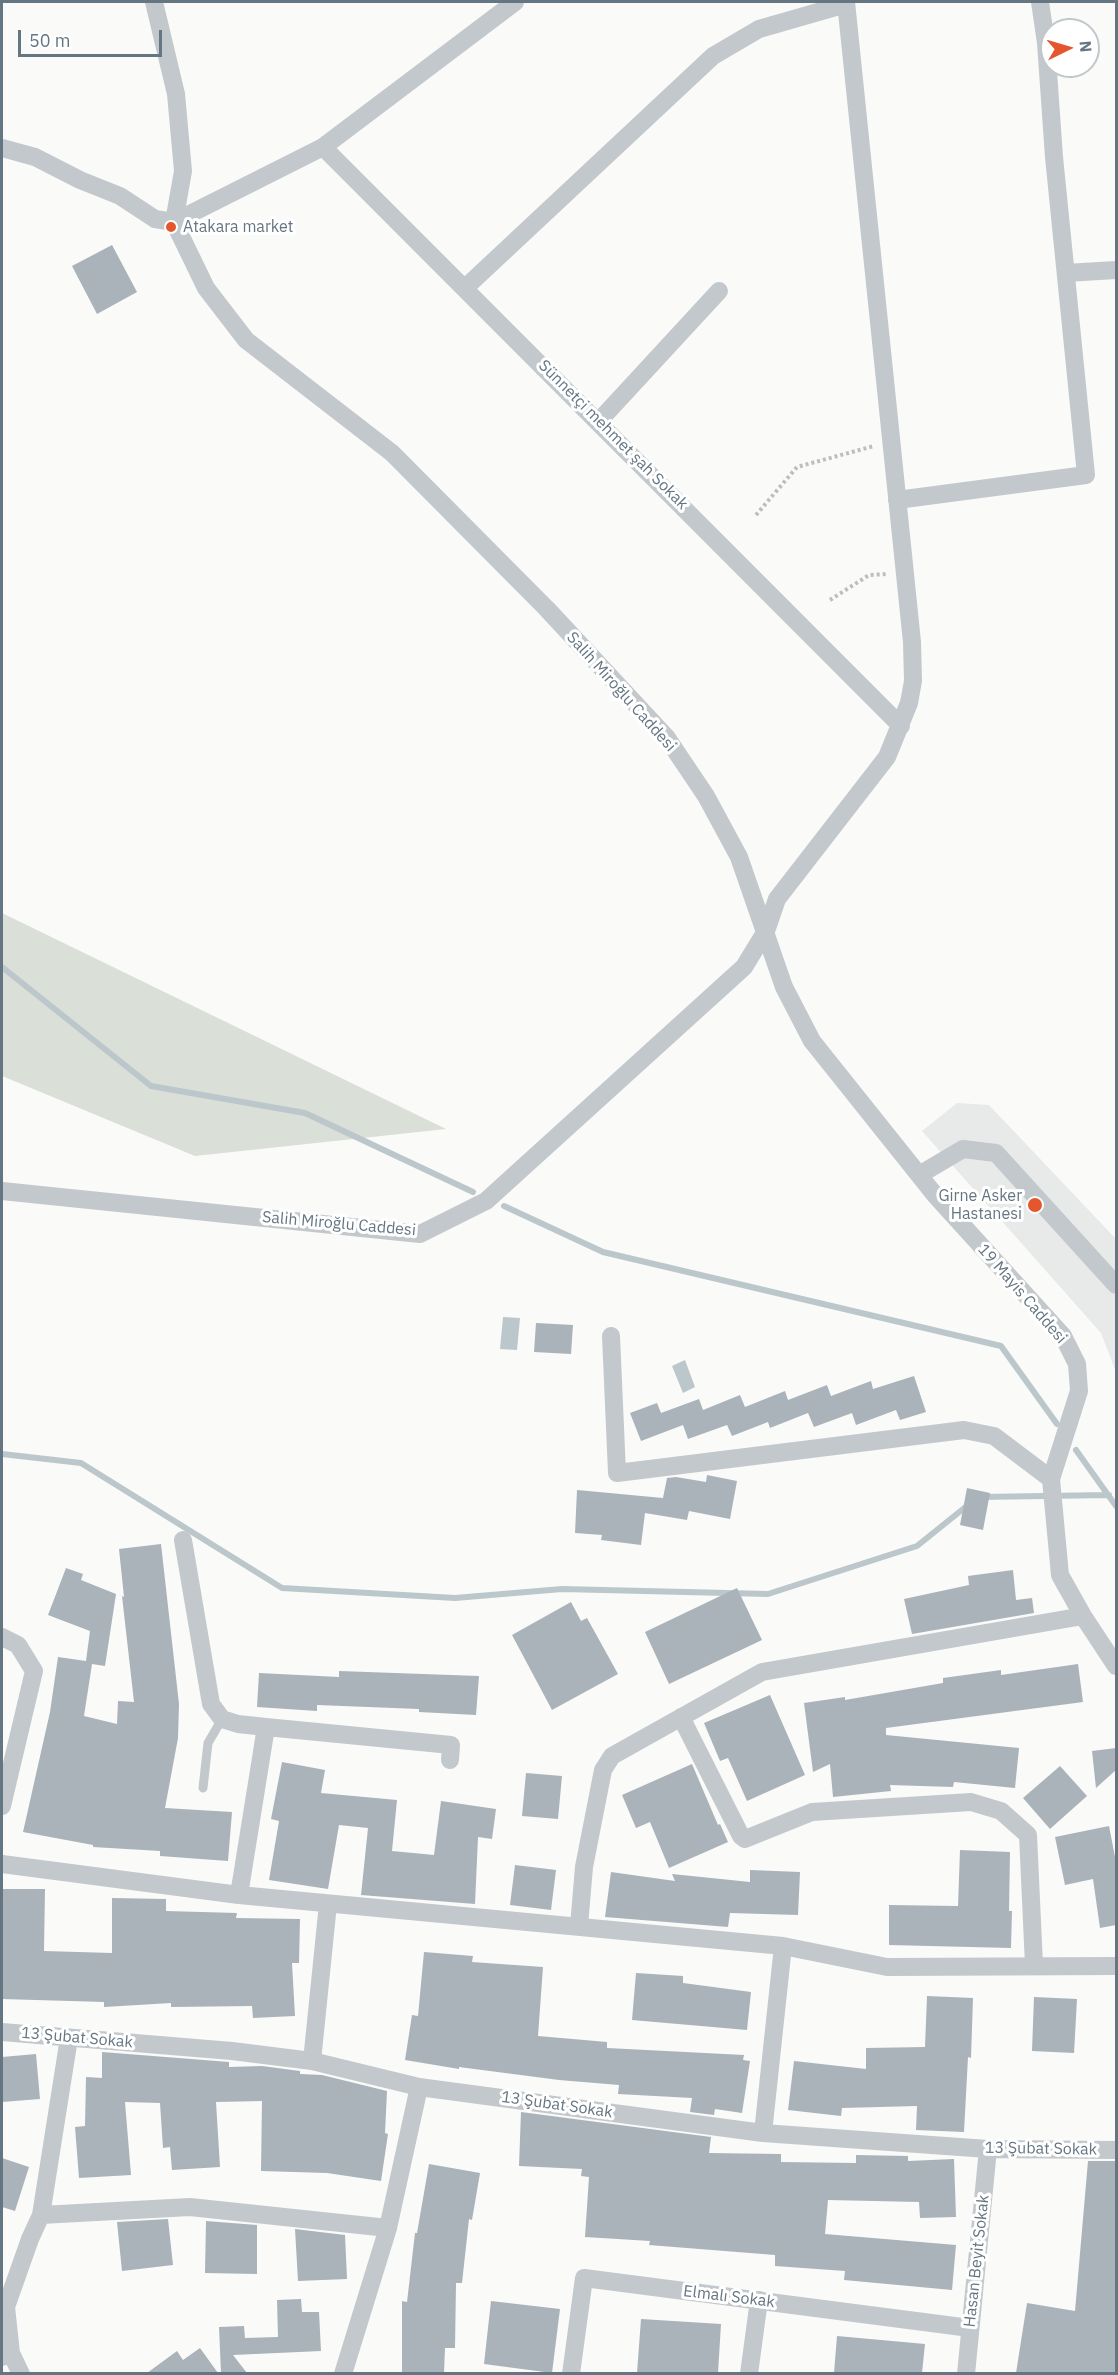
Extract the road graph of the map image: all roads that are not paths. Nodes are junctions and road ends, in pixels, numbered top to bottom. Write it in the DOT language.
graph roads {
  1 [pos="154,2"];
  2 [pos="514,2"];
  3 [pos="1040,2"];
  4 [pos="846,3"];
  5 [pos="323,147"];
  6 [pos="2,148"];
  7 [pos="174,222"];
  8 [pos="1116,270"];
  9 [pos="1066,273"];
  10 [pos="465,288"];
  11 [pos="719,291"];
  12 [pos="599,421"];
  13 [pos="897,500"];
  14 [pos="901,726"];
  15 [pos="766,931"];
  16 [pos="919,1175"];
  17 [pos="2,1191"];
  18 [pos="1116,1285"];
  19 [pos="610,1336"];
  20 [pos="1051,1479"];
  21 [pos="183,1540"];
  22 [pos="1083,1616"];
  23 [pos="2,1637"];
  24 [pos="1116,1666"];
  25 [pos="681,1717"];
  26 [pos="222,1719"];
  27 [pos="266,1727"];
  28 [pos="450,1760"];
  29 [pos="202,1788"];
  30 [pos="2,1806"];
  31 [pos="2,1864"];
  32 [pos="239,1895"];
  33 [pos="328,1904"];
  34 [pos="579,1926"];
  35 [pos="783,1946"];
  36 [pos="1034,1965"];
  37 [pos="1116,1966"];
  38 [pos="2,2032"];
  39 [pos="69,2038"];
  40 [pos="312,2061"];
  41 [pos="419,2087"];
  42 [pos="763,2133"];
  43 [pos="988,2149"];
  44 [pos="1116,2150"];
  45 [pos="41,2215"];
  46 [pos="388,2228"];
  47 [pos="759,2300"];
  48 [pos="970,2328"];
  49 [pos="6,2355"];
  50 [pos="21,2373"];
  51 [pos="343,2373"];
  52 [pos="571,2373"];
  53 [pos="748,2373"];
  54 [pos="966,2373"];
  1 -- 7 [label="street"];
  2 -- 5 [label="street"];
  3 -- 9 [label="street"];
  4 -- 10 [label="street"];
  4 -- 13 [label="street"];
  5 -- 7 [label="street"];
  5 -- 10 [label="street, Sünnetçi mehmet şah Sokak"];
  6 -- 7 [label="street"];
  7 -- 15 [label="street, Salih Miroğlu Caddesi"];
  8 -- 9 [label="street"];
  9 -- 13 [label="street"];
  10 -- 12 [label="street, Sünnetçi mehmet şah Sokak"];
  11 -- 12 [label="street"];
  12 -- 14 [label="street, Sünnetçi mehmet şah Sokak"];
  13 -- 14 [label="street"];
  14 -- 15 [label="street"];
  15 -- 16 [label="street, 19 Mayis Caddesi"];
  15 -- 17 [label="street, Salih Miroğlu Caddesi"];
  16 -- 18 [label="street"];
  16 -- 20 [label="street, 19 Mayis Caddesi"];
  19 -- 20 [label="street"];
  20 -- 22 [label="street, 19 Mayis Caddesi"];
  21 -- 26 [label="street"];
  22 -- 24 [label="street, 19 Mayis Caddesi"];
  22 -- 25 [label="street"];
  23 -- 30 [label="street"];
  25 -- 34 [label="street"];
  25 -- 36 [label="street"];
  26 -- 27 [label="street"];
  26 -- 29 [label="lane"];
  27 -- 28 [label="street"];
  27 -- 32 [label="street"];
  31 -- 32 [label="street"];
  32 -- 33 [label="street"];
  33 -- 34 [label="street"];
  33 -- 40 [label="street"];
  34 -- 35 [label="street"];
  35 -- 36 [label="street"];
  35 -- 42 [label="street"];
  36 -- 37 [label="street"];
  38 -- 39 [label="street, 13 Şubat Sokak"];
  39 -- 40 [label="street, 13 Şubat Sokak"];
  39 -- 45 [label="street"];
  40 -- 41 [label="street, 13 Şubat Sokak"];
  41 -- 42 [label="street, 13 Şubat Sokak"];
  41 -- 46 [label="street"];
  42 -- 43 [label="street, 13 Şubat Sokak"];
  43 -- 44 [label="street, 13 Şubat Sokak"];
  43 -- 48 [label="street, Hasan Beyit Sokak"];
  45 -- 46 [label="street"];
  45 -- 49 [label="street"];
  46 -- 51 [label="street"];
  47 -- 48 [label="street, Elmalı Sokak"];
  47 -- 52 [label="street, Elmalı Sokak"];
  47 -- 53 [label="street"];
  48 -- 54 [label="street, Hasan Beyit Sokak"];
  49 -- 50 [label="street"];
}
